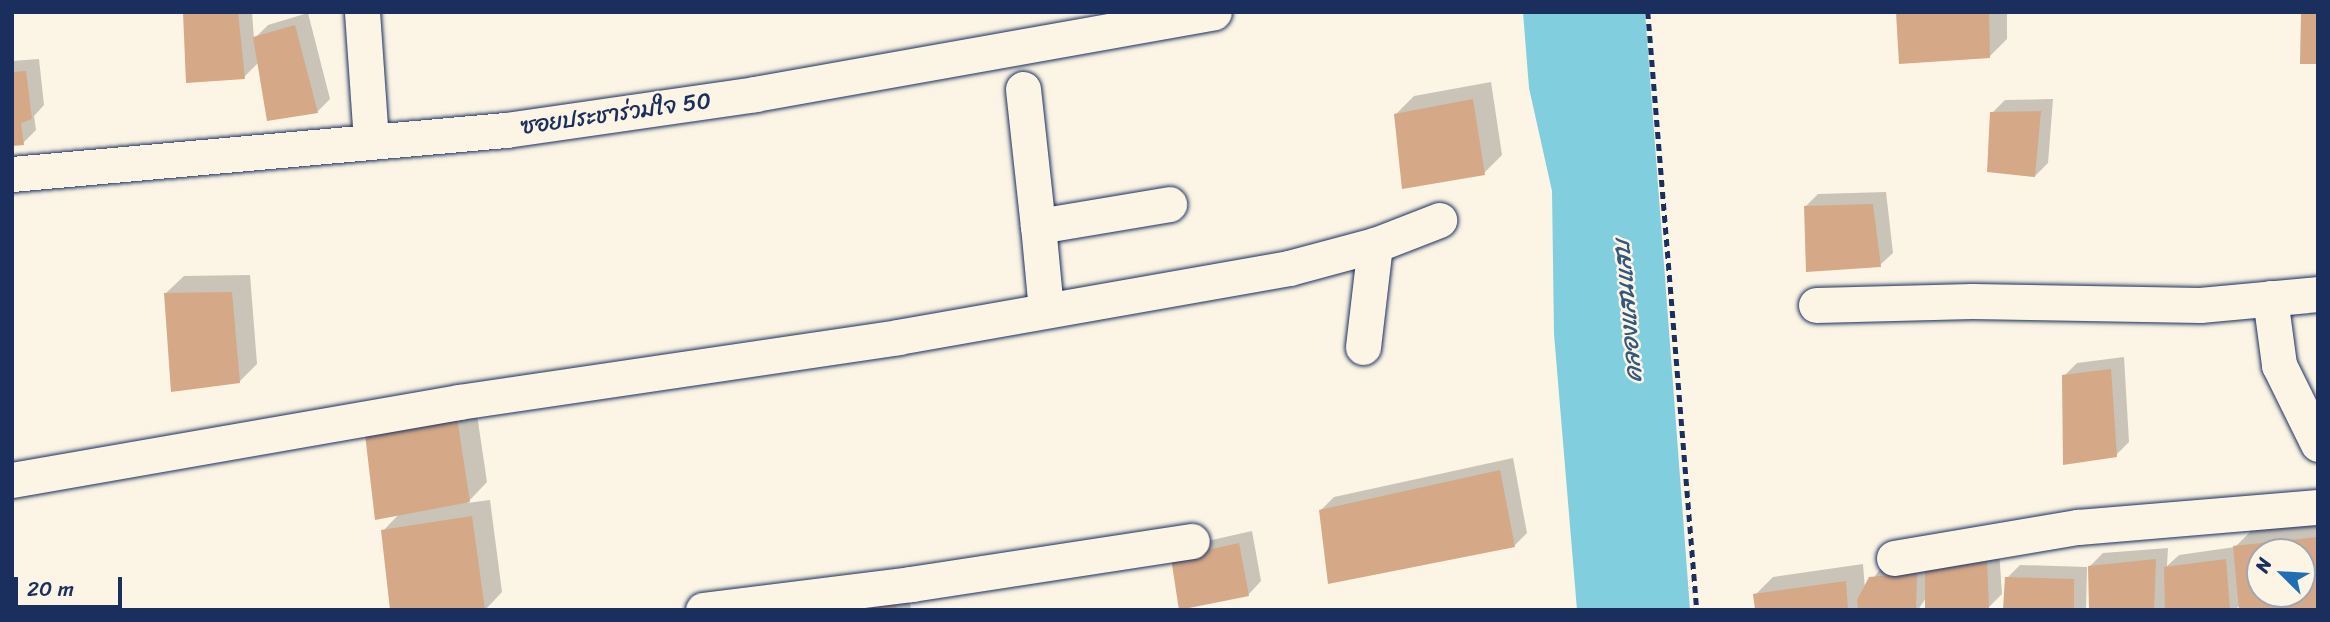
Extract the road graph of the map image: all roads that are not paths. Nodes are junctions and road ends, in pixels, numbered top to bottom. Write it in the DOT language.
graph roads {
  1 [pos="362,12"];
  2 [pos="1214,12"];
  3 [pos="1023,89"];
  4 [pos="371,140"];
  5 [pos="12,174"];
  6 [pos="1169,204"];
  7 [pos="1439,220"];
  8 [pos="1038,226"];
  9 [pos="1375,245"];
  10 [pos="2318,294"];
  11 [pos="2270,298"];
  12 [pos="1816,305"];
  13 [pos="1046,310"];
  14 [pos="1363,347"];
  15 [pos="2318,444"];
  16 [pos="12,480"];
  17 [pos="2318,508"];
  18 [pos="1192,541"];
  19 [pos="1894,558"];
  20 [pos="703,610"];
  1 -- 4 [label="street"];
  2 -- 4 [label="street, ซอยประชาร่วมใจ 50"];
  3 -- 8 [label="street"];
  4 -- 5 [label="street, ซอยประชาร่วมใจ 50"];
  6 -- 8 [label="street"];
  7 -- 9 [label="street"];
  8 -- 13 [label="street"];
  9 -- 13 [label="street"];
  9 -- 14 [label="street"];
  10 -- 11 [label="street"];
  11 -- 12 [label="street"];
  11 -- 15 [label="street"];
  13 -- 16 [label="street"];
  17 -- 19 [label="street"];
  18 -- 20 [label="street"];
}
